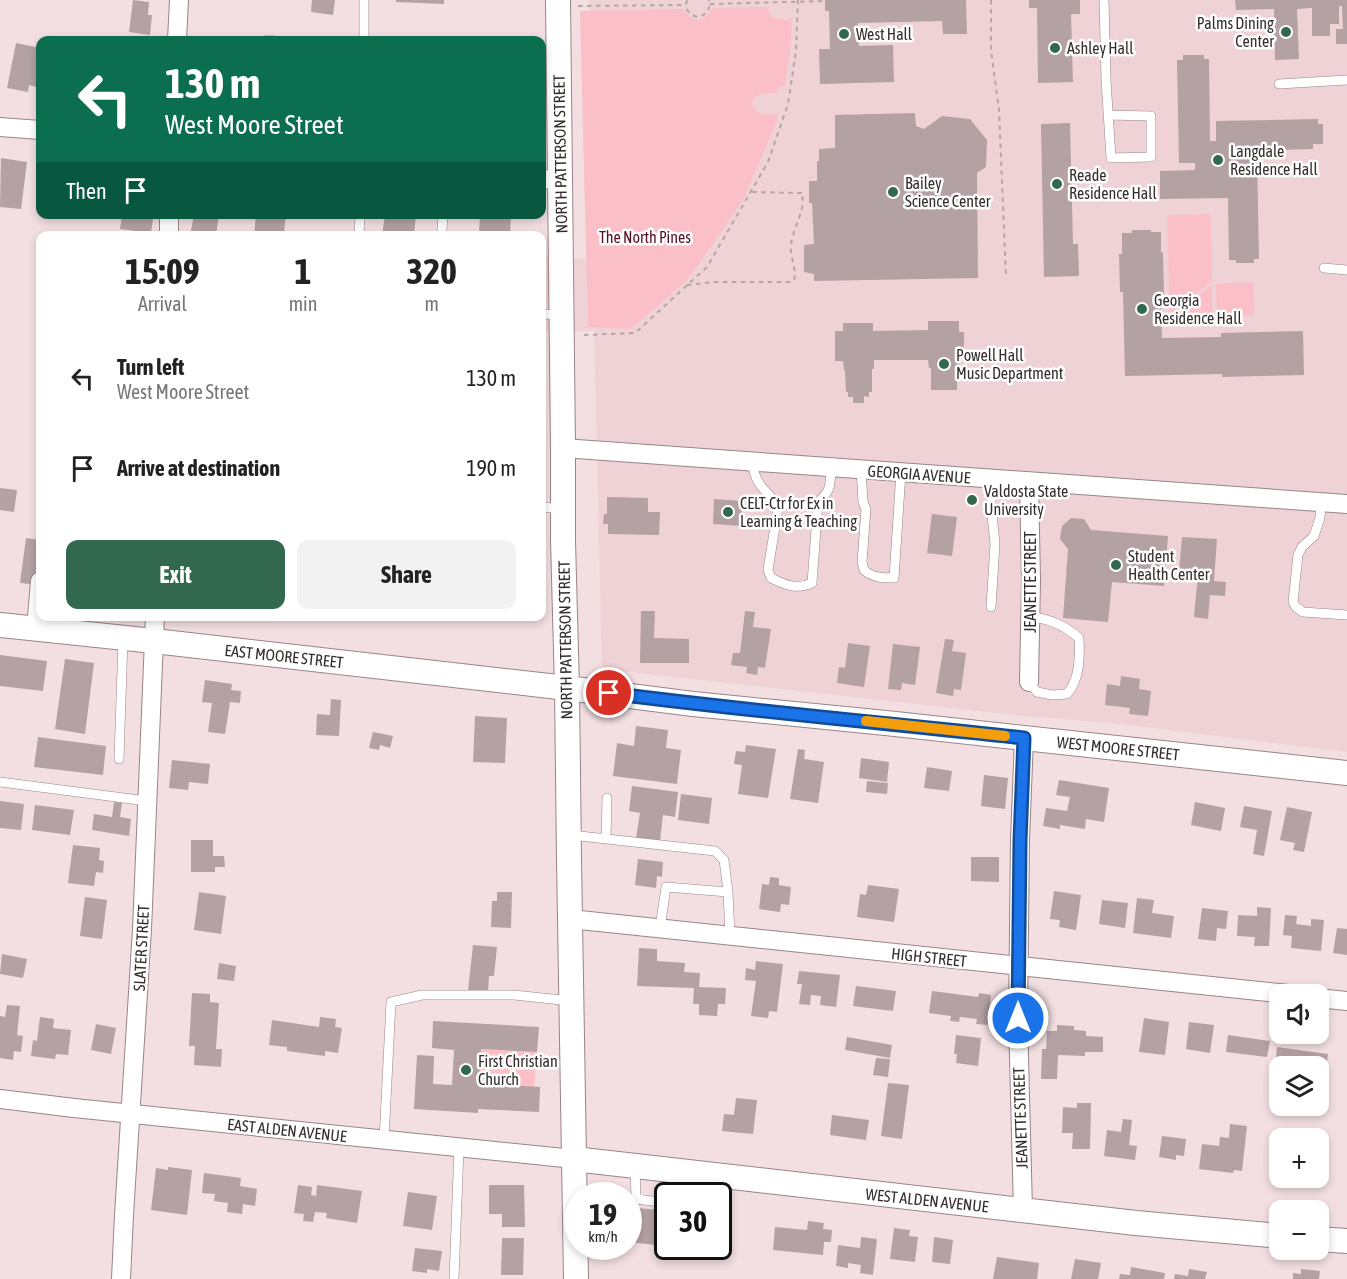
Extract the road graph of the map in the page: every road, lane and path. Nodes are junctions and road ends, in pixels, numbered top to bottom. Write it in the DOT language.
graph roads {
  1 [pos="178,0"];
  2 [pos="364,0"];
  3 [pos="687,0"];
  4 [pos="709,0"];
  5 [pos="991,0"];
  6 [pos="1104,0"];
  7 [pos="798,1"];
  8 [pos="825,1"];
  9 [pos="568,3"];
  10 [pos="710,4"];
  11 [pos="686,5"];
  12 [pos="177,36"];
  13 [pos="364,36"];
  14 [pos="1347,80"];
  15 [pos="1279,84"];
  16 [pos="1108,115"];
  17 [pos="0,127"];
  18 [pos="36,130"];
  19 [pos="551,180"];
  20 [pos="751,192"];
  21 [pos="443,219"];
  22 [pos="442,230"];
  23 [pos="1324,268"];
  24 [pos="1347,270"];
  25 [pos="1006,277"];
  26 [pos="687,285"];
  27 [pos="551,314"];
  28 [pos="584,335"];
  29 [pos="563,448"];
  30 [pos="753,462"];
  31 [pos="831,467"];
  32 [pos="861,470"];
  33 [pos="901,472"];
  34 [pos="992,479"];
  35 [pos="1029,482"];
  36 [pos="818,502"];
  37 [pos="777,503"];
  38 [pos="1321,503"];
  39 [pos="1347,504"];
  40 [pos="552,508"];
  41 [pos="992,607"];
  42 [pos="1347,615"];
  43 [pos="1030,616"];
  44 [pos="37,621"];
  45 [pos="155,621"];
  46 [pos="0,626"];
  47 [pos="36,629"];
  48 [pos="123,638"];
  49 [pos="154,641"];
  50 [pos="1029,682"];
  51 [pos="567,688"];
  52 [pos="1024,738"];
  53 [pos="119,759"];
  54 [pos="1347,773"];
  55 [pos="0,782"];
  56 [pos="607,798"];
  57 [pos="147,801"];
  58 [pos="568,835"];
  59 [pos="606,838"];
  60 [pos="728,892"];
  61 [pos="570,919"];
  62 [pos="660,928"];
  63 [pos="730,936"];
  64 [pos="1018,967"];
  65 [pos="1269,992"];
  66 [pos="1329,999"];
  67 [pos="571,1001"];
  68 [pos="1347,1001"];
  69 [pos="0,1099"];
  70 [pos="130,1114"];
  71 [pos="384,1140"];
  72 [pos="459,1148"];
  73 [pos="574,1159"];
  74 [pos="635,1166"];
  75 [pos="682,1182"];
  76 [pos="732,1188"];
  77 [pos="654,1201"];
  78 [pos="1023,1211"];
  79 [pos="1269,1235"];
  80 [pos="1329,1240"];
  81 [pos="1347,1241"];
  82 [pos="121,1279"];
  83 [pos="454,1279"];
  84 [pos="576,1279"];
  1 -- 12 [label="street"];
  2 -- 13 [label="lane"];
  3 -- 11 [label="path"];
  4 -- 10 [label="path"];
  5 -- 25 [label="path"];
  6 -- 16 [label="lane"];
  7 -- 8 [label="path"];
  7 -- 10 [label="path"];
  7 -- 20 [label="path"];
  9 -- 11 [label="path"];
  9 -- 19 [label="street, NORTH PATTERSON STREET"];
  10 -- 11 [label="path"];
  14 -- 15 [label="lane"];
  16 -- 16 [label="lane"];
  17 -- 18 [label="street"];
  19 -- 27 [label="street, NORTH PATTERSON STREET"];
  20 -- 26 [label="path"];
  20 -- 26 [label="path"];
  21 -- 22 [label="lane"];
  23 -- 24 [label="lane"];
  26 -- 28 [label="path"];
  27 -- 29 [label="street, NORTH PATTERSON STREET"];
  29 -- 30 [label="street, GEORGIA AVENUE"];
  29 -- 40 [label="street, NORTH PATTERSON STREET"];
  30 -- 31 [label="street, GEORGIA AVENUE"];
  30 -- 37 [label="lane"];
  31 -- 32 [label="street, GEORGIA AVENUE"];
  31 -- 36 [label="lane"];
  32 -- 33 [label="street, GEORGIA AVENUE"];
  32 -- 33 [label="lane"];
  33 -- 34 [label="street, GEORGIA AVENUE"];
  34 -- 35 [label="street, GEORGIA AVENUE"];
  34 -- 41 [label="lane"];
  35 -- 38 [label="street, GEORGIA AVENUE"];
  35 -- 43 [label="street, JEANETTE STREET"];
  36 -- 37 [label="lane"];
  36 -- 37 [label="lane"];
  38 -- 39 [label="street, GEORGIA AVENUE"];
  38 -- 42 [label="lane"];
  40 -- 51 [label="street, NORTH PATTERSON STREET"];
  43 -- 50 [label="street, JEANETTE STREET"];
  43 -- 50 [label="lane"];
  44 -- 47 [label="street"];
  45 -- 49 [label="street, SLATER STREET"];
  46 -- 47 [label="street, EAST MOORE STREET"];
  47 -- 48 [label="street, EAST MOORE STREET"];
  48 -- 49 [label="street, EAST MOORE STREET"];
  48 -- 53 [label="lane"];
  49 -- 51 [label="street, EAST MOORE STREET"];
  49 -- 57 [label="street, SLATER STREET"];
  51 -- 52 [label="street, WEST MOORE STREET"];
  51 -- 58 [label="street, NORTH PATTERSON STREET"];
  52 -- 54 [label="street, WEST MOORE STREET"];
  52 -- 64 [label="street, JEANETTE STREET"];
  55 -- 57 [label="lane"];
  56 -- 59 [label="lane"];
  57 -- 70 [label="street, SLATER STREET"];
  58 -- 59 [label="lane"];
  58 -- 61 [label="street, NORTH PATTERSON STREET"];
  59 -- 60 [label="lane"];
  60 -- 62 [label="lane"];
  60 -- 63 [label="lane"];
  61 -- 62 [label="street, HIGH STREET"];
  61 -- 67 [label="street, NORTH PATTERSON STREET"];
  62 -- 63 [label="street, HIGH STREET"];
  63 -- 64 [label="street, HIGH STREET"];
  64 -- 65 [label="street, HIGH STREET"];
  64 -- 78 [label="street, JEANETTE STREET"];
  66 -- 68 [label="street"];
  67 -- 71 [label="lane"];
  67 -- 73 [label="street, NORTH PATTERSON STREET"];
  69 -- 70 [label="street, EAST ALDEN AVENUE"];
  70 -- 71 [label="street, EAST ALDEN AVENUE"];
  70 -- 82 [label="street, SLATER STREET"];
  71 -- 72 [label="street, EAST ALDEN AVENUE"];
  72 -- 73 [label="street, EAST ALDEN AVENUE"];
  72 -- 83 [label="lane"];
  73 -- 74 [label="street, WEST ALDEN AVENUE"];
  73 -- 84 [label="street, NORTH PATTERSON STREET"];
  74 -- 75 [label="street, WEST ALDEN AVENUE"];
  74 -- 77 [label="lane"];
  76 -- 78 [label="street, WEST ALDEN AVENUE"];
  78 -- 79 [label="street, WEST ALDEN AVENUE"];
  80 -- 81 [label="street"];
}
